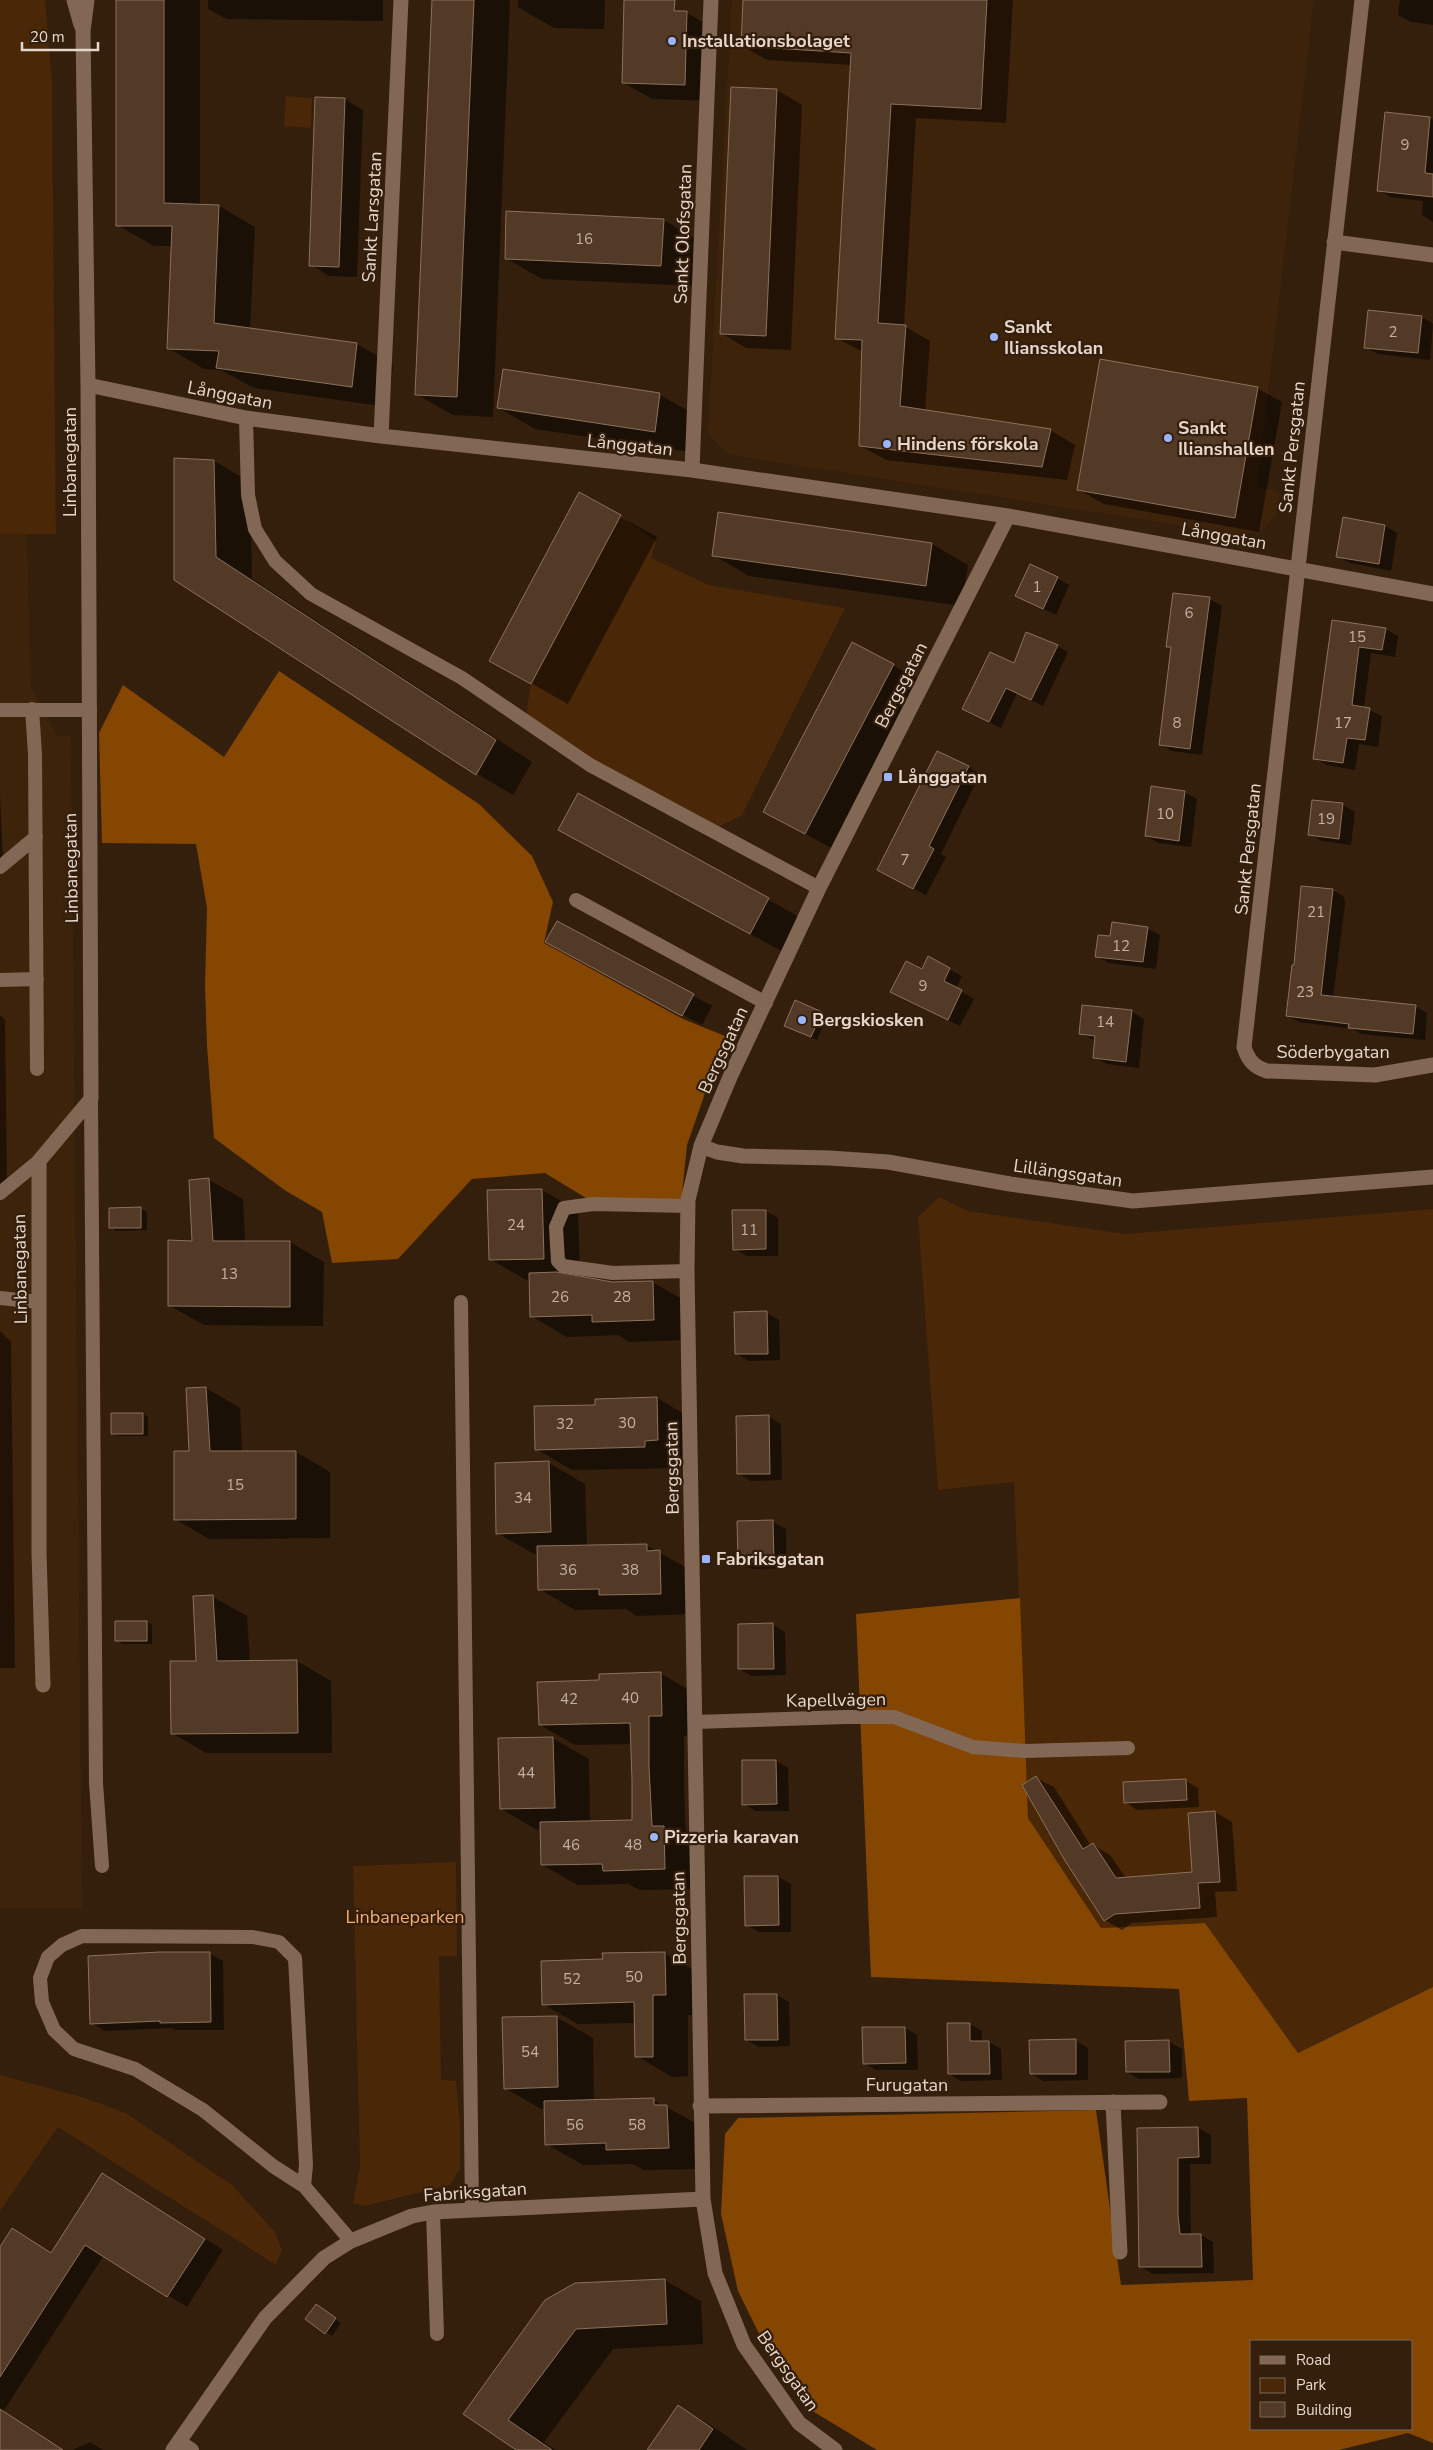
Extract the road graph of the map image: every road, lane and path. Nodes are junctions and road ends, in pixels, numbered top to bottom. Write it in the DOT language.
graph roads {
  1 [pos="74,0"];
  2 [pos="87,0"];
  3 [pos="401,0"];
  4 [pos="711,0"];
  5 [pos="1362,0"];
  6 [pos="83,31"];
  7 [pos="1334,242"];
  8 [pos="1433,255"];
  9 [pos="88,385"];
  10 [pos="246,418"];
  11 [pos="381,436"];
  12 [pos="692,470"];
  13 [pos="1008,516"];
  14 [pos="1298,568"];
  15 [pos="1433,594"];
  16 [pos="32,709"];
  17 [pos="0,710"];
  18 [pos="90,710"];
  19 [pos="36,837"];
  20 [pos="0,867"];
  21 [pos="819,888"];
  22 [pos="576,900"];
  23 [pos="37,979"];
  24 [pos="0,980"];
  25 [pos="766,1003"];
  26 [pos="1244,1047"];
  27 [pos="1433,1066"];
  28 [pos="36,1069"];
  29 [pos="91,1099"];
  30 [pos="701,1146"];
  31 [pos="39,1161"];
  32 [pos="1433,1177"];
  33 [pos="0,1193"];
  34 [pos="688,1206"];
  35 [pos="687,1271"];
  36 [pos="0,1298"];
  37 [pos="39,1302"];
  38 [pos="461,1302"];
  39 [pos="43,1685"];
  40 [pos="695,1722"];
  41 [pos="1128,1748"];
  42 [pos="102,1866"];
  43 [pos="1113,2102"];
  44 [pos="1160,2102"];
  45 [pos="700,2106"];
  46 [pos="304,2186"];
  47 [pos="703,2199"];
  48 [pos="472,2210"];
  49 [pos="434,2212"];
  50 [pos="351,2240"];
  51 [pos="1120,2252"];
  52 [pos="437,2334"];
  53 [pos="176,2446"];
  54 [pos="192,2450"];
  55 [pos="835,2450"];
  1 -- 6 [label="street, Linbanegatan"];
  2 -- 6 [label="street, Linbanegatan"];
  3 -- 11 [label="street, Sankt Larsgatan"];
  4 -- 12 [label="street, Sankt Olofsgatan"];
  5 -- 7 [label="street, Sankt Persgatan"];
  6 -- 9 [label="street, Linbanegatan"];
  7 -- 8 [label="street"];
  7 -- 14 [label="street, Sankt Persgatan"];
  9 -- 10 [label="street, Långgatan"];
  9 -- 18 [label="street, Linbanegatan"];
  10 -- 11 [label="street, Långgatan"];
  10 -- 21 [label="lane"];
  11 -- 12 [label="street, Långgatan"];
  12 -- 13 [label="street, Långgatan"];
  13 -- 14 [label="street, Långgatan"];
  13 -- 21 [label="street, Bergsgatan"];
  14 -- 15 [label="street, Långgatan"];
  14 -- 26 [label="street, Sankt Persgatan"];
  16 -- 17 [label="lane"];
  16 -- 18 [label="lane"];
  16 -- 19 [label="lane"];
  18 -- 29 [label="street, Linbanegatan"];
  19 -- 20 [label="lane"];
  19 -- 23 [label="lane"];
  21 -- 25 [label="street, Bergsgatan"];
  22 -- 25 [label="lane"];
  23 -- 24 [label="lane"];
  23 -- 28 [label="lane"];
  25 -- 30 [label="street, Bergsgatan"];
  26 -- 27 [label="street, Söderbygatan"];
  29 -- 31 [label="street"];
  29 -- 42 [label="lane"];
  30 -- 32 [label="street, Lillängsgatan"];
  30 -- 34 [label="street, Bergsgatan"];
  31 -- 33 [label="lane"];
  31 -- 37 [label="street, Linbanegatan"];
  34 -- 35 [label="street, Bergsgatan"];
  34 -- 35 [label="lane"];
  35 -- 40 [label="street, Bergsgatan"];
  36 -- 37 [label="lane"];
  37 -- 39 [label="street, Linbanegatan"];
  38 -- 48 [label="lane"];
  40 -- 41 [label="lane, Kapellvägen"];
  40 -- 45 [label="street, Bergsgatan"];
  43 -- 44 [label="street, Furugatan"];
  43 -- 45 [label="street, Furugatan"];
  43 -- 51 [label="street"];
  45 -- 47 [label="street, Bergsgatan"];
  46 -- 46 [label="lane"];
  46 -- 50 [label="lane"];
  47 -- 48 [label="street, Fabriksgatan"];
  47 -- 55 [label="street, Bergsgatan"];
  48 -- 49 [label="street, Fabriksgatan"];
  49 -- 50 [label="street, Fabriksgatan"];
  49 -- 52 [label="lane"];
  50 -- 53 [label="street, Fabriksgatan"];
  53 -- 54 [label="lane"];
}
